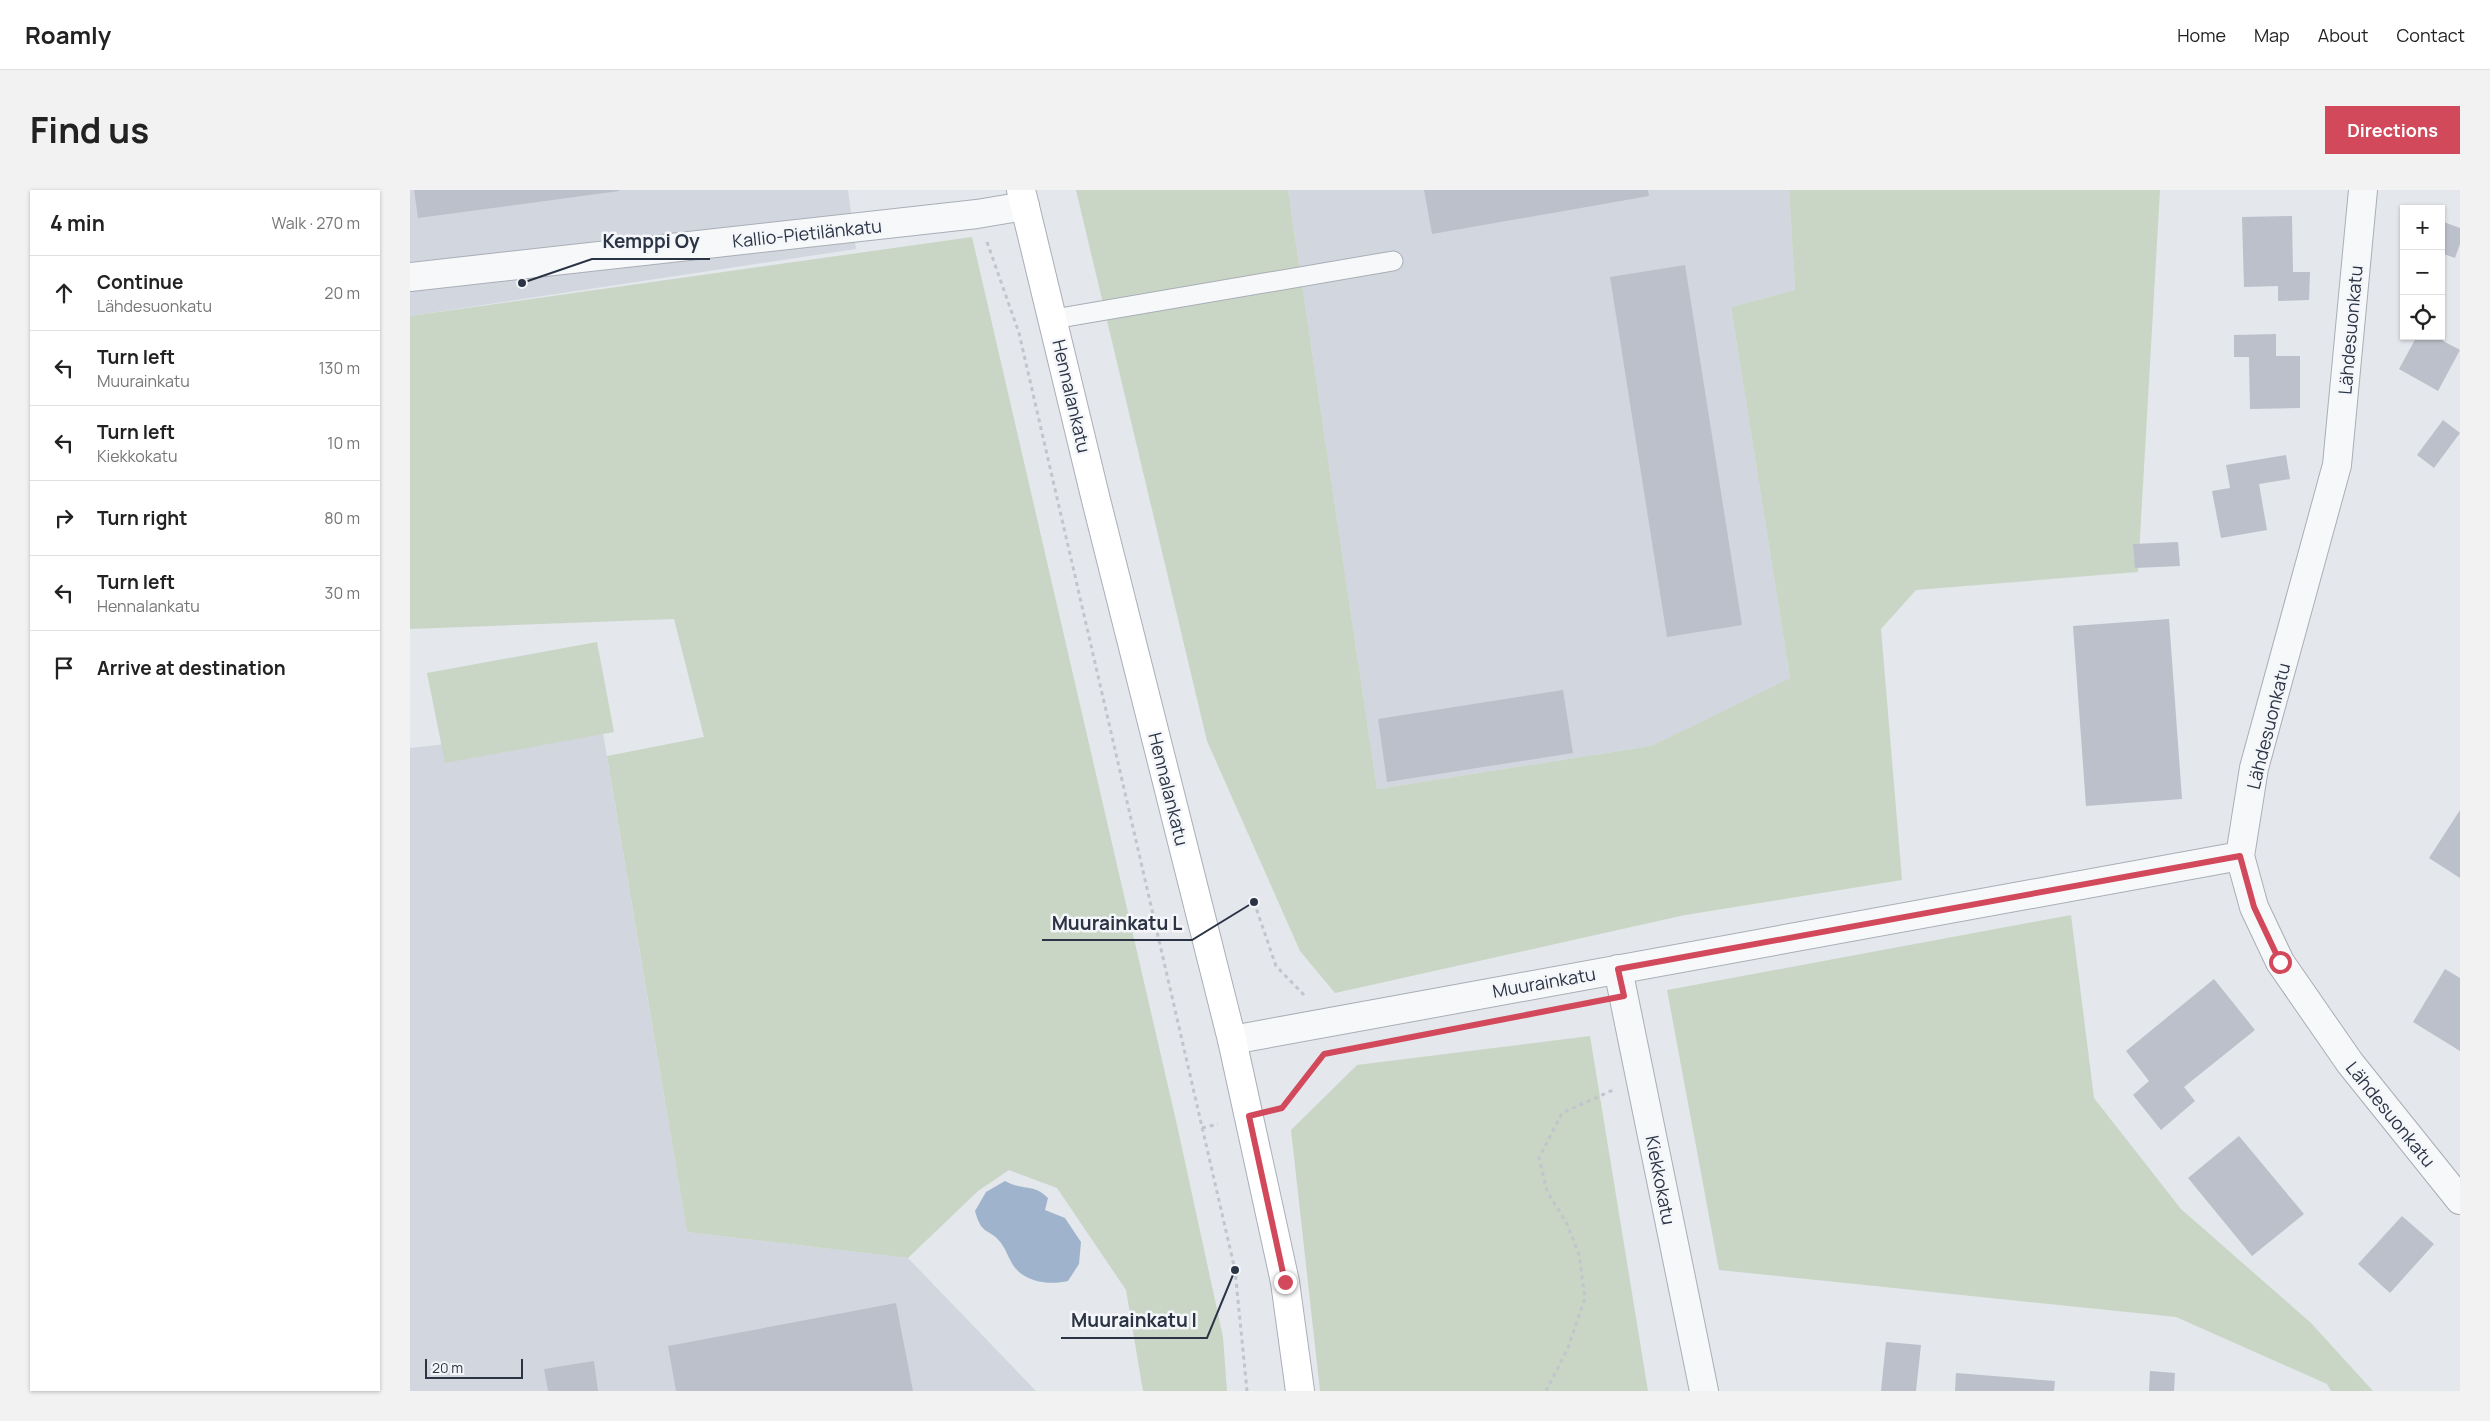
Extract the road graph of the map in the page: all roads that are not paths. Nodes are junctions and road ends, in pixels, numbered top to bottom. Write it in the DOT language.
graph roads {
  1 [pos="2363,190"];
  2 [pos="1023,198"];
  3 [pos="1393,261"];
  4 [pos="410,277"];
  5 [pos="1054,319"];
  6 [pos="2240,856"];
  7 [pos="1618,969"];
  8 [pos="1232,1040"];
  9 [pos="2460,1200"];
  10 [pos="1300,1391"];
  11 [pos="1704,1391"];
  1 -- 6 [label="street, Lähdesuonkatu"];
  2 -- 4 [label="street, Kallio-Pietilänkatu"];
  2 -- 5 [label="street, Hennalankatu"];
  3 -- 5 [label="lane"];
  5 -- 8 [label="street, Hennalankatu"];
  6 -- 7 [label="street, Muurainkatu"];
  6 -- 9 [label="street, Lähdesuonkatu"];
  7 -- 8 [label="street, Muurainkatu"];
  7 -- 11 [label="street, Kiekkokatu"];
  8 -- 10 [label="street, Hennalankatu"];
}
